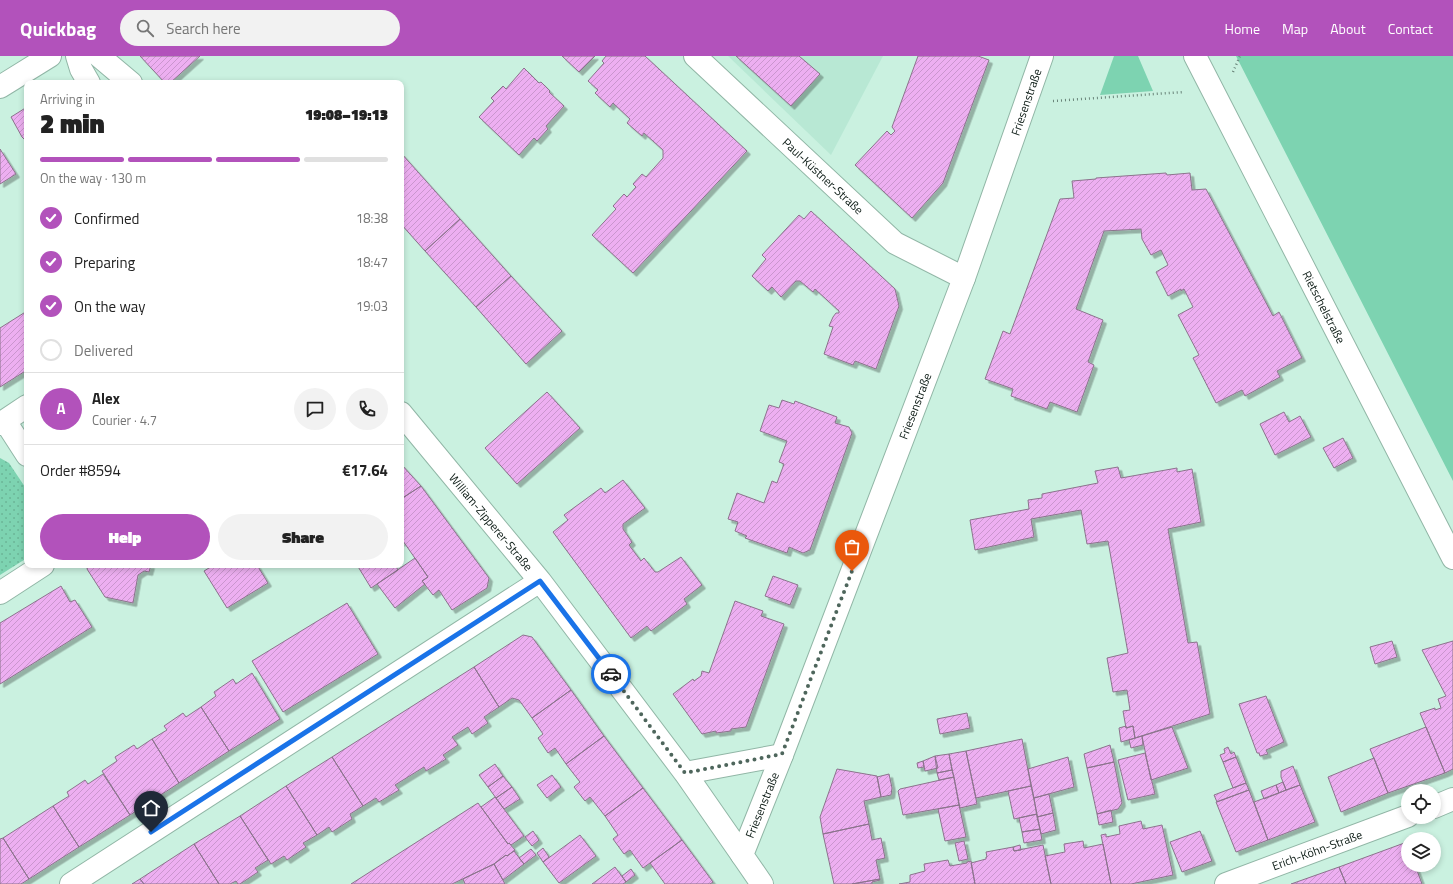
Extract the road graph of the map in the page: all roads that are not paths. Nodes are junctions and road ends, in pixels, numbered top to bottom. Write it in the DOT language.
graph roads {
  1 [pos="50,56"];
  2 [pos="77,56"];
  3 [pos="100,56"];
  4 [pos="695,56"];
  5 [pos="1042,56"];
  6 [pos="1195,56"];
  7 [pos="87,80"];
  8 [pos="128,80"];
  9 [pos="0,87"];
  10 [pos="964,278"];
  11 [pos="24,408"];
  12 [pos="404,417"];
  13 [pos="2,423"];
  14 [pos="24,451"];
  15 [pos="1453,558"];
  16 [pos="38,568"];
  17 [pos="540,581"];
  18 [pos="0,593"];
  19 [pos="782,754"];
  20 [pos="685,773"];
  21 [pos="1453,799"];
  22 [pos="1441,803"];
  23 [pos="1401,819"];
  24 [pos="742,855"];
  25 [pos="71,884"];
  26 [pos="762,884"];
  27 [pos="1226,884"];
  1 -- 9 [label="street"];
  2 -- 7 [label="street"];
  3 -- 8 [label="street"];
  4 -- 10 [label="street, Paul-Küstner-Straße"];
  5 -- 10 [label="street, Friesenstraße"];
  6 -- 15 [label="street, Rietschelstraße"];
  10 -- 19 [label="street, Friesenstraße"];
  11 -- 13 [label="street"];
  12 -- 17 [label="street, William-Zipperer-Straße"];
  13 -- 14 [label="street"];
  16 -- 18 [label="street"];
  17 -- 20 [label="street, William-Zipperer-Straße"];
  17 -- 25 [label="street"];
  19 -- 20 [label="street, Friesenstraße"];
  19 -- 24 [label="street, Friesenstraße"];
  20 -- 24 [label="street, William-Zipperer-Straße"];
  21 -- 22 [label="street"];
  23 -- 27 [label="street, Erich-Köhn-Straße"];
  24 -- 26 [label="street, William-Zipperer-Straße"];
}
